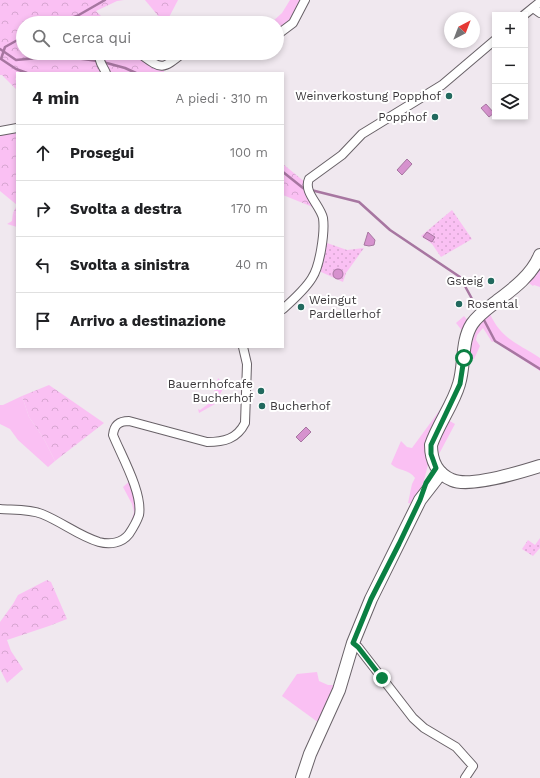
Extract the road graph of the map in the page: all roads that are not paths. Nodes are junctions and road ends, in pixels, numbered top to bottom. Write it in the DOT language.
graph roads {
  1 [pos="305,0"];
  2 [pos="540,2"];
  3 [pos="533,8"];
  4 [pos="528,12"];
  5 [pos="540,13"];
  6 [pos="284,29"];
  7 [pos="492,43"];
  8 [pos="100,60"];
  9 [pos="148,60"];
  10 [pos="174,60"];
  11 [pos="105,72"];
  12 [pos="16,128"];
  13 [pos="0,131"];
  14 [pos="540,255"];
  15 [pos="284,308"];
  16 [pos="243,348"];
  17 [pos="540,466"];
  18 [pos="438,470"];
  19 [pos="0,509"];
  20 [pos="353,643"];
  21 [pos="302,778"];
  22 [pos="464,778"];
  1 -- 6 [label="street"];
  2 -- 3 [label="street"];
  3 -- 4 [label="street"];
  3 -- 5 [label="street"];
  7 -- 15 [label="street"];
  8 -- 11 [label="street"];
  9 -- 10 [label="street"];
  12 -- 13 [label="street"];
  14 -- 18 [label="street"];
  16 -- 19 [label="street"];
  17 -- 18 [label="street"];
  18 -- 20 [label="street"];
  20 -- 21 [label="street"];
  20 -- 22 [label="street"];
}
